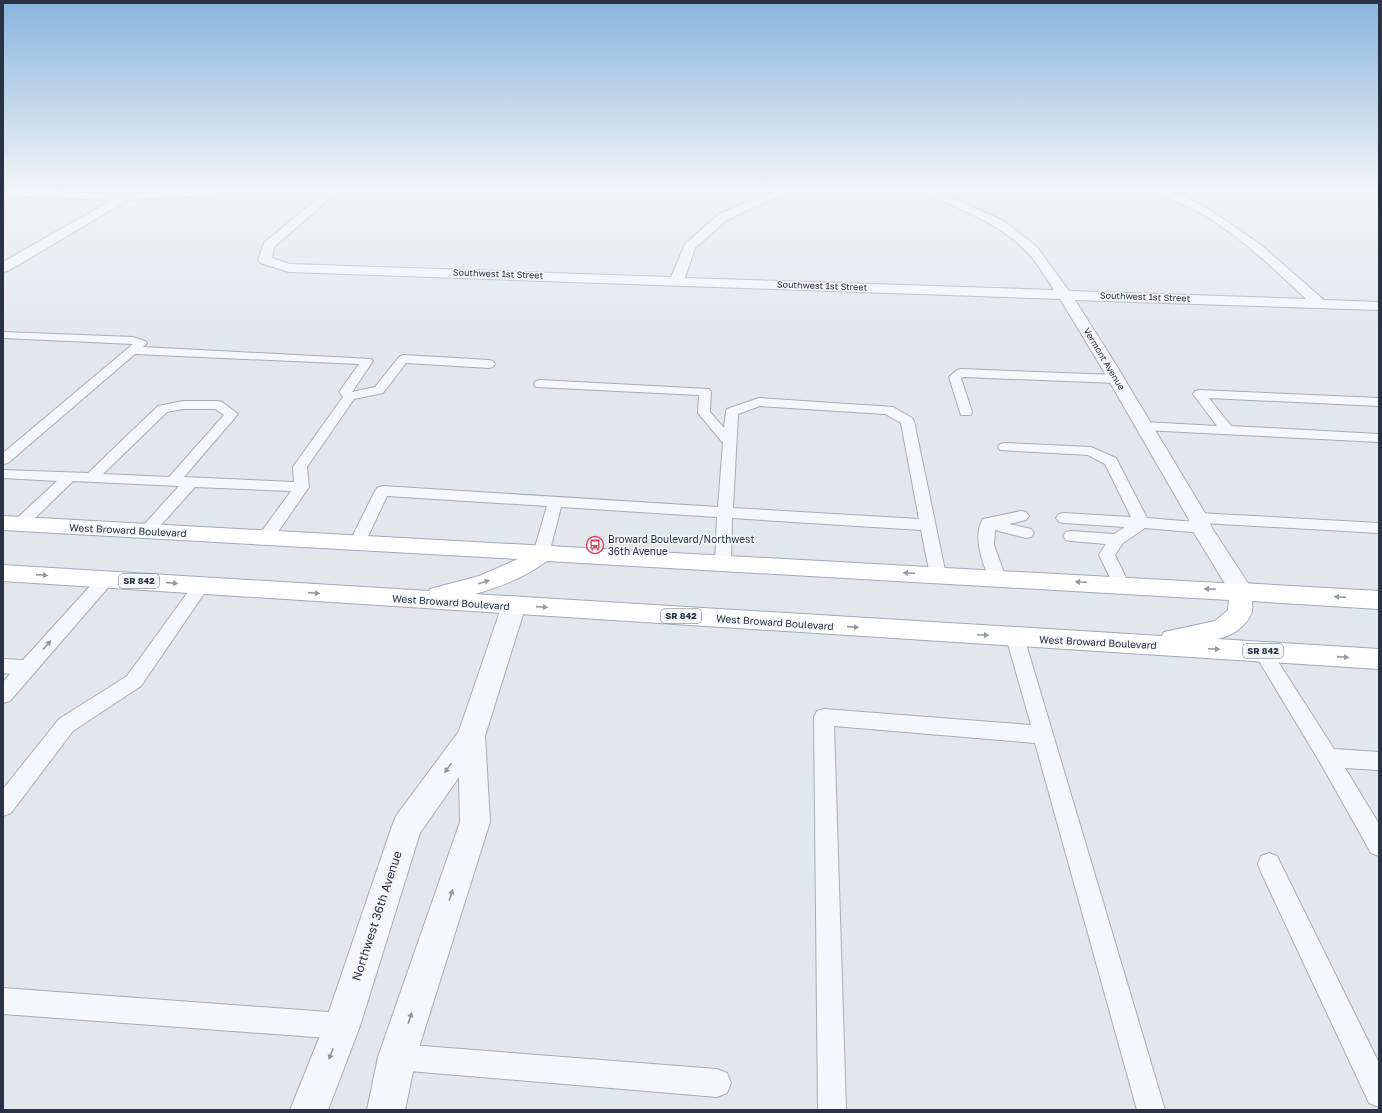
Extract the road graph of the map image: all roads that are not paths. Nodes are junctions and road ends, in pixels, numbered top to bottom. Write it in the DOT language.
graph roads {
  1 [pos="53,239"];
  2 [pos="276,239"];
  3 [pos="698,239"];
  4 [pos="1018,239"];
  5 [pos="1244,239"];
  6 [pos="3,268"];
  7 [pos="677,280"];
  8 [pos="1064,294"];
  9 [pos="1320,304"];
  10 [pos="1379,306"];
  11 [pos="3,335"];
  12 [pos="133,350"];
  13 [pos="489,364"];
  14 [pos="1116,379"];
  15 [pos="540,384"];
  16 [pos="350,396"];
  17 [pos="1379,402"];
  18 [pos="966,412"];
  19 [pos="1144,426"];
  20 [pos="1227,430"];
  21 [pos="1379,438"];
  22 [pos="729,442"];
  23 [pos="1005,447"];
  24 [pos="3,460"];
  25 [pos="3,474"];
  26 [pos="69,477"];
  27 [pos="91,478"];
  28 [pos="172,482"];
  29 [pos="191,482"];
  30 [pos="302,487"];
  31 [pos="556,502"];
  32 [pos="724,512"];
  33 [pos="1021,516"];
  34 [pos="1064,518"];
  35 [pos="1080,519"];
  36 [pos="988,523"];
  37 [pos="1142,523"];
  38 [pos="1200,523"];
  39 [pos="11,524"];
  40 [pos="928,525"];
  41 [pos="1379,528"];
  42 [pos="147,531"];
  43 [pos="1026,533"];
  44 [pos="1071,536"];
  45 [pos="1088,537"];
  46 [pos="265,538"];
  47 [pos="1117,539"];
  48 [pos="357,543"];
  49 [pos="541,554"];
  50 [pos="723,564"];
  51 [pos="3,573"];
  52 [pos="938,575"];
  53 [pos="998,578"];
  54 [pos="106,579"];
  55 [pos="1121,584"];
  56 [pos="202,585"];
  57 [pos="1242,591"];
  58 [pos="419,600"];
  59 [pos="1379,600"];
  60 [pos="514,605"];
  61 [pos="1015,637"];
  62 [pos="1147,645"];
  63 [pos="1262,651"];
  64 [pos="1379,659"];
  65 [pos="3,666"];
  66 [pos="28,668"];
  67 [pos="3,695"];
  68 [pos="1043,735"];
  69 [pos="471,736"];
  70 [pos="1328,758"];
  71 [pos="1379,761"];
  72 [pos="3,806"];
  73 [pos="1379,845"];
  74 [pos="1270,864"];
  75 [pos="3,1001"];
  76 [pos="342,1026"];
  77 [pos="396,1057"];
  78 [pos="717,1083"];
  79 [pos="1379,1093"];
  80 [pos="309,1110"];
  81 [pos="386,1110"];
  82 [pos="832,1110"];
  83 [pos="1151,1110"];
  1 -- 6 [label="street"];
  2 -- 7 [label="street, Southwest 1st Street"];
  3 -- 7 [label="street"];
  4 -- 8 [label="street, Vermont Avenue"];
  5 -- 9 [label="street"];
  7 -- 8 [label="street, Southwest 1st Street"];
  8 -- 9 [label="street, Southwest 1st Street"];
  8 -- 14 [label="street, Vermont Avenue"];
  9 -- 10 [label="street, Southwest 1st Street"];
  11 -- 12 [label="lane"];
  12 -- 16 [label="lane"];
  12 -- 24 [label="lane"];
  13 -- 16 [label="lane"];
  14 -- 18 [label="lane"];
  14 -- 19 [label="street, Vermont Avenue"];
  15 -- 22 [label="lane"];
  16 -- 30 [label="lane"];
  17 -- 20 [label="lane"];
  19 -- 20 [label="lane"];
  19 -- 38 [label="street, Vermont Avenue"];
  20 -- 21 [label="lane"];
  22 -- 32 [label="lane"];
  22 -- 40 [label="lane"];
  23 -- 37 [label="lane"];
  25 -- 26 [label="lane"];
  26 -- 27 [label="lane"];
  26 -- 39 [label="lane"];
  27 -- 28 [label="lane"];
  27 -- 28 [label="lane"];
  28 -- 29 [label="lane"];
  29 -- 30 [label="lane"];
  29 -- 42 [label="lane"];
  30 -- 46 [label="lane"];
  31 -- 32 [label="lane"];
  31 -- 48 [label="lane"];
  31 -- 49 [label="lane"];
  32 -- 40 [label="lane"];
  32 -- 50 [label="lane"];
  33 -- 36 [label="lane"];
  34 -- 35 [label="lane"];
  35 -- 37 [label="lane"];
  35 -- 45 [label="lane"];
  36 -- 43 [label="lane"];
  36 -- 53 [label="lane"];
  37 -- 38 [label="lane"];
  37 -- 47 [label="lane"];
  38 -- 41 [label="lane"];
  38 -- 57 [label="street, Vermont Avenue"];
  39 -- 42 [label="main road, West Broward Boulevard"];
  40 -- 52 [label="lane"];
  42 -- 46 [label="main road, West Broward Boulevard"];
  44 -- 45 [label="lane"];
  45 -- 47 [label="lane"];
  46 -- 48 [label="main road, West Broward Boulevard"];
  47 -- 55 [label="lane"];
  48 -- 49 [label="main road, West Broward Boulevard"];
  49 -- 50 [label="main road, West Broward Boulevard"];
  58 -- 49 [label="main road, one-way"];
  52 -- 50 [label="main road, West Broward Boulevard, one-way"];
  51 -- 54 [label="main road, West Broward Boulevard / SR 842, one-way"];
  52 -- 53 [label="main road, West Broward Boulevard"];
  55 -- 53 [label="main road, West Broward Boulevard, one-way"];
  54 -- 56 [label="main road, West Broward Boulevard / SR 842, one-way"];
  66 -- 54 [label="lane, one-way"];
  57 -- 55 [label="main road, West Broward Boulevard, one-way"];
  56 -- 58 [label="main road, West Broward Boulevard / SR 842, one-way"];
  56 -- 72 [label="lane"];
  59 -- 57 [label="main road, West Broward Boulevard, one-way"];
  57 -- 62 [label="main road"];
  58 -- 60 [label="main road, West Broward Boulevard / SR 842"];
  60 -- 61 [label="main road, West Broward Boulevard / SR 842, one-way"];
  60 -- 69 [label="street, Northwest 36th Avenue"];
  61 -- 62 [label="main road, West Broward Boulevard / SR 842"];
  61 -- 68 [label="lane"];
  62 -- 63 [label="main road, West Broward Boulevard / SR 842, one-way"];
  63 -- 64 [label="main road, West Broward Boulevard / SR 842, one-way"];
  63 -- 70 [label="lane"];
  65 -- 66 [label="lane"];
  66 -- 67 [label="lane"];
  68 -- 82 [label="lane"];
  68 -- 83 [label="lane"];
  69 -- 76 [label="street, Northwest 36th Avenue, one-way"];
  77 -- 69 [label="street, Northwest 36th Avenue, one-way"];
  70 -- 71 [label="lane"];
  70 -- 73 [label="lane"];
  74 -- 79 [label="lane"];
  75 -- 76 [label="lane"];
  76 -- 80 [label="street, Northwest 36th Avenue, one-way"];
  77 -- 78 [label="lane"];
  77 -- 81 [label="street, Northwest 36th Avenue"];
}
